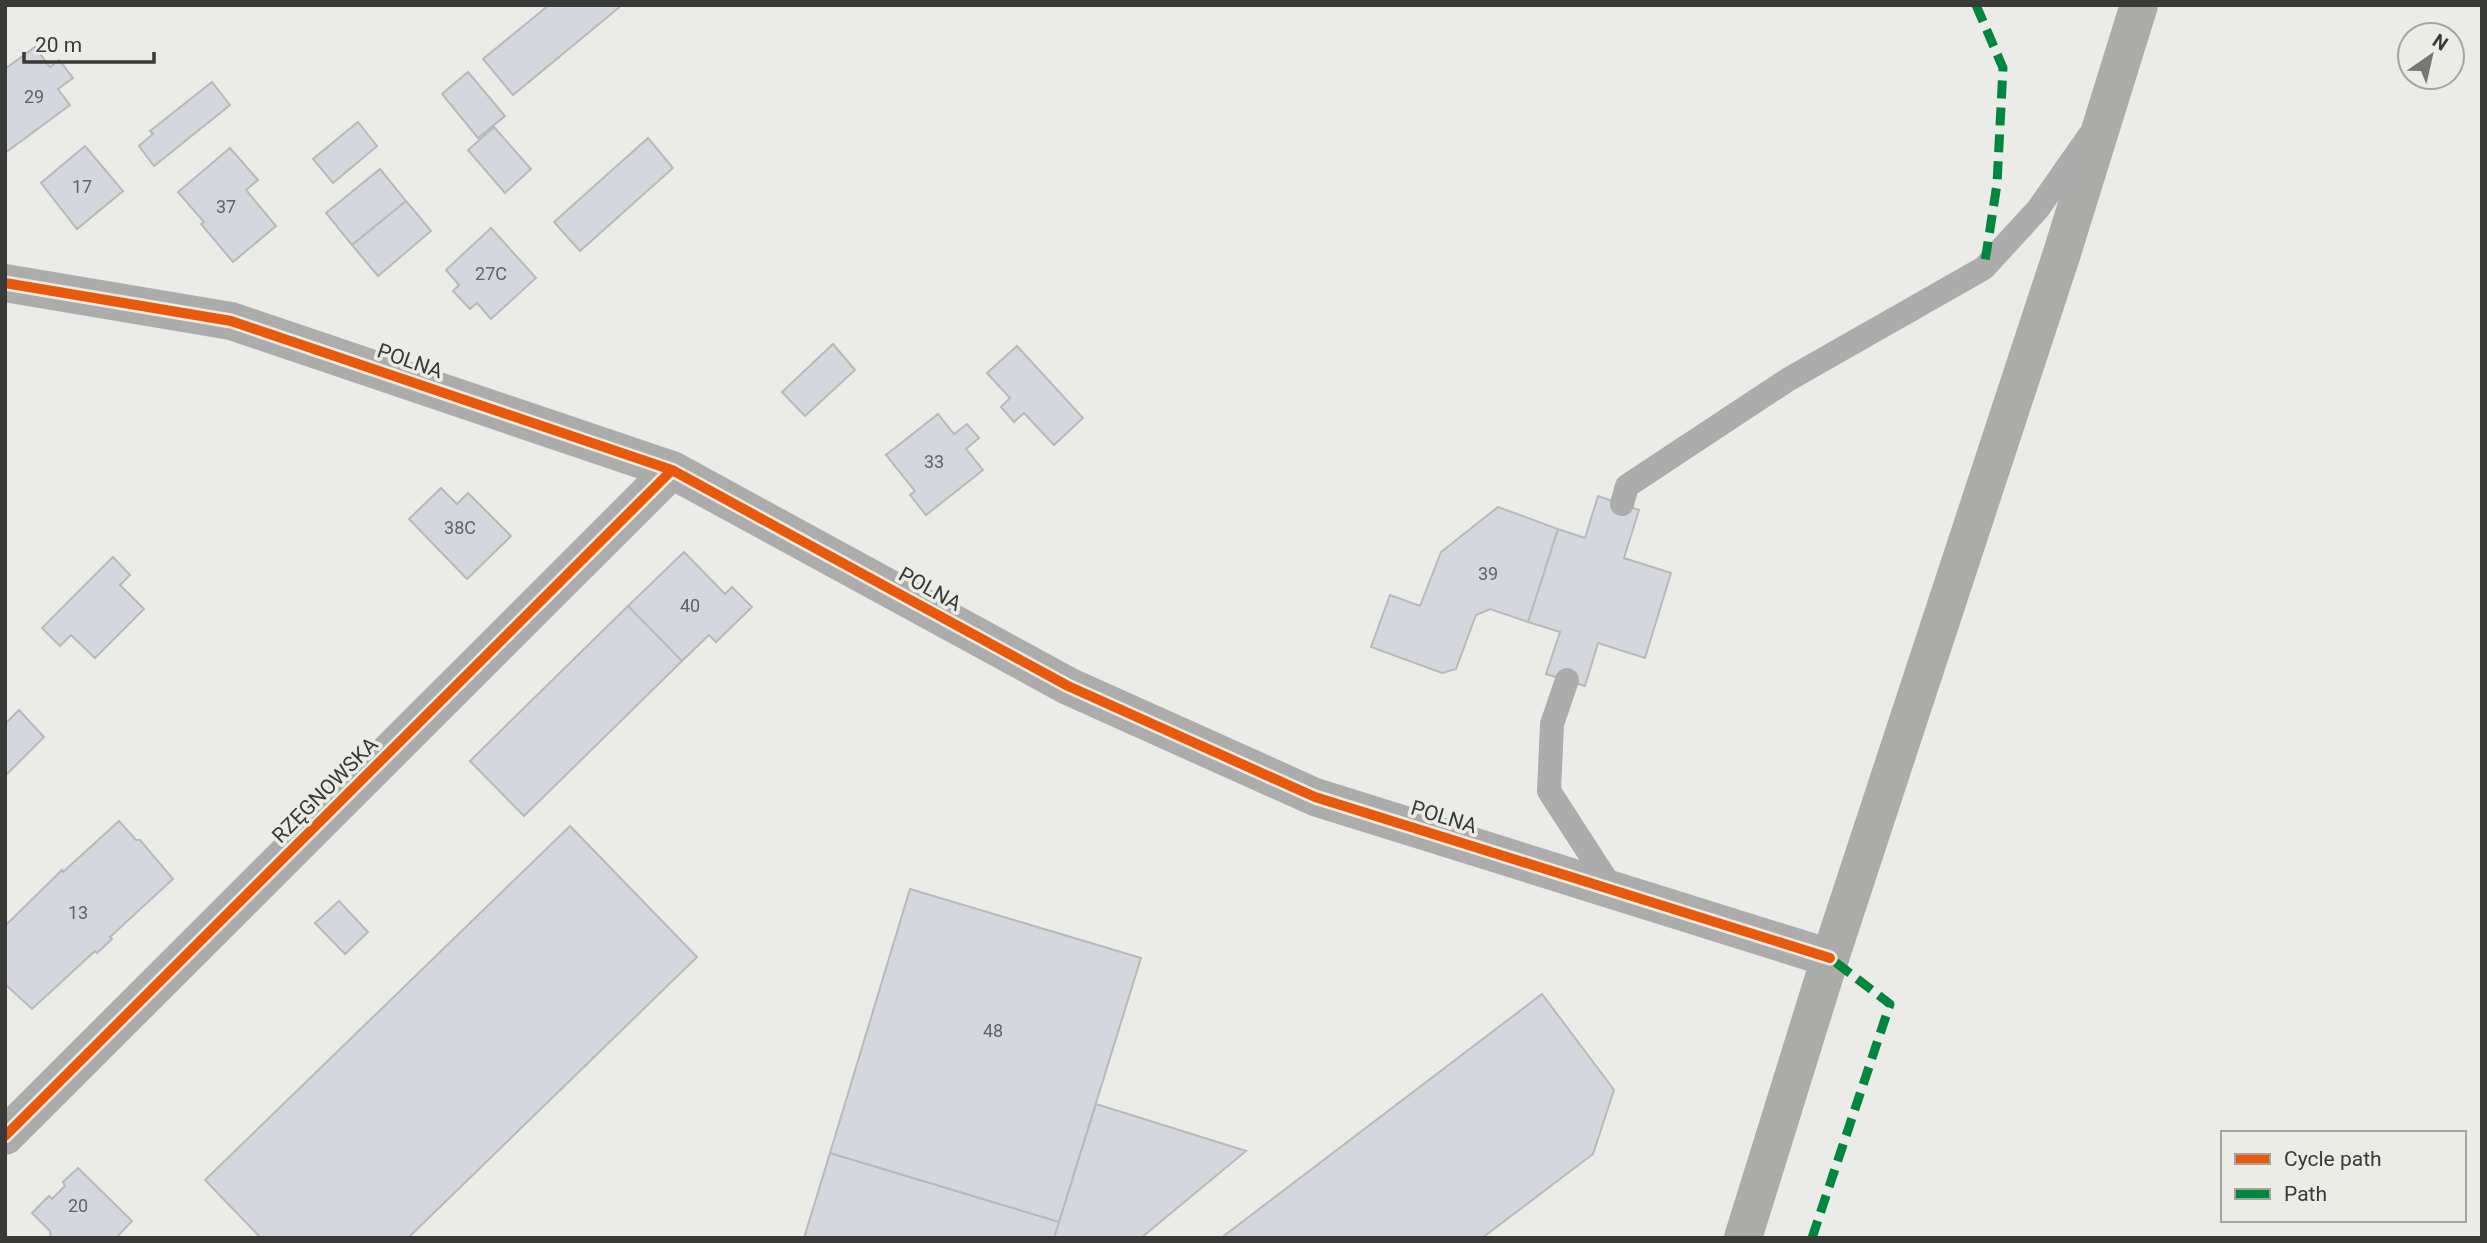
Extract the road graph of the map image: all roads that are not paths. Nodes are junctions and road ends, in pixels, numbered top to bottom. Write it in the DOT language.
graph roads {
  1 [pos="2139,5"];
  2 [pos="2108,110"];
  3 [pos="5,283"];
  4 [pos="672,470"];
  5 [pos="1622,504"];
  6 [pos="1567,680"];
  7 [pos="1613,890"];
  8 [pos="1830,958"];
  9 [pos="5,1136"];
  10 [pos="1743,1238"];
  1 -- 2 [label="main road"];
  2 -- 5 [label="lane"];
  2 -- 8 [label="main road"];
  3 -- 4 [label="street, POLNA"];
  4 -- 7 [label="street, POLNA"];
  4 -- 9 [label="street, RZĘGNOWSKA"];
  6 -- 7 [label="lane"];
  7 -- 8 [label="street, POLNA"];
  8 -- 10 [label="main road"];
}
